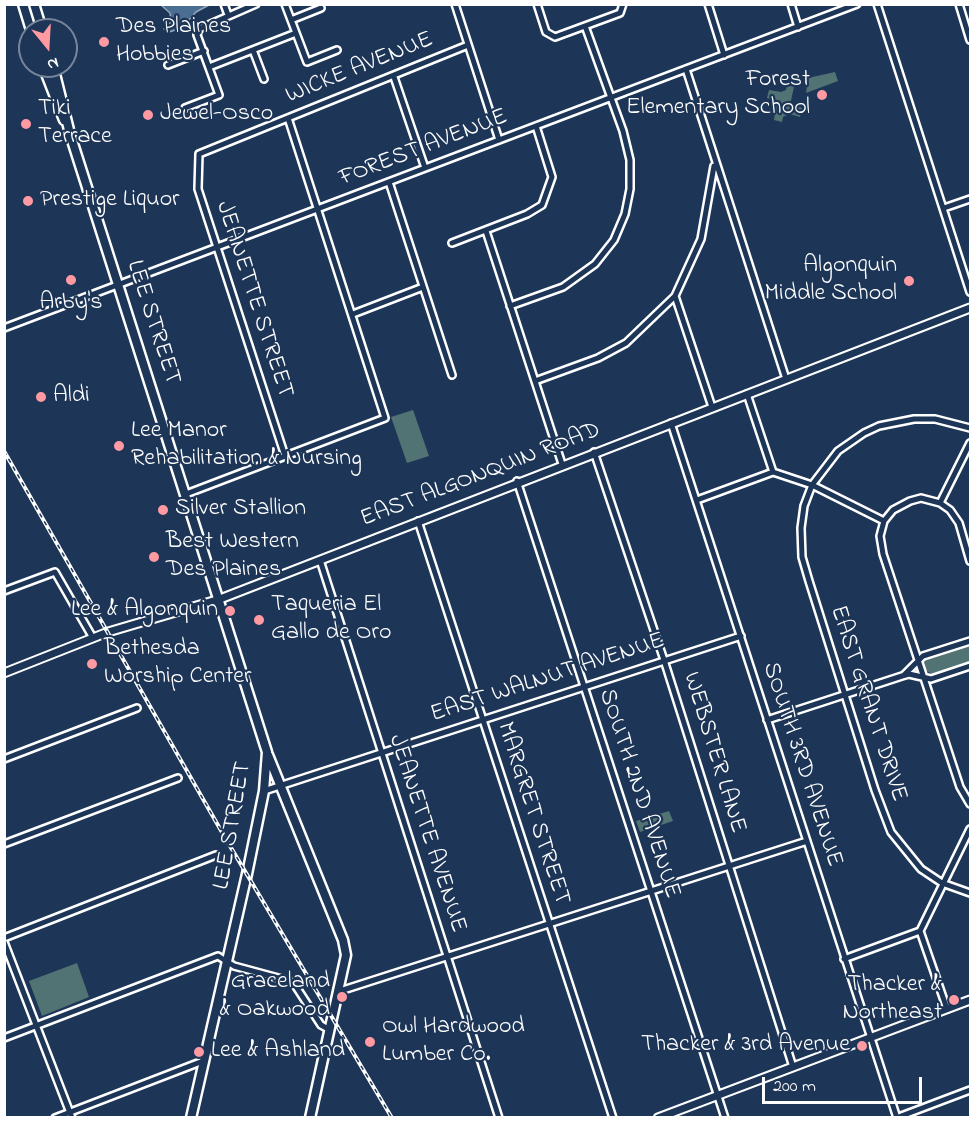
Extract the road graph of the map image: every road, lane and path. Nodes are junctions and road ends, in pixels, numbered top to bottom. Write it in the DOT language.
graph roads {
  1 [pos="224,4"];
  2 [pos="285,4"];
  3 [pos="455,4"];
  4 [pos="537,4"];
  5 [pos="623,4"];
  6 [pos="708,4"];
  7 [pos="791,4"];
  8 [pos="857,4"];
  9 [pos="877,4"];
  10 [pos="959,4"];
  11 [pos="255,5"];
  12 [pos="321,8"];
  13 [pos="228,15"];
  14 [pos="291,20"];
  15 [pos="585,26"];
  16 [pos="798,27"];
  17 [pos="296,33"];
  18 [pos="970,40"];
  19 [pos="468,45"];
  20 [pos="253,50"];
  21 [pos="336,50"];
  22 [pos="204,51"];
  23 [pos="724,55"];
  24 [pos="168,65"];
  25 [pos="209,67"];
  26 [pos="686,69"];
  27 [pos="394,77"];
  28 [pos="48,78"];
  29 [pos="56,78"];
  30 [pos="264,79"];
  31 [pos="611,98"];
  32 [pos="185,108"];
  33 [pos="288,118"];
  34 [pos="536,126"];
  35 [pos="70,134"];
  36 [pos="499,140"];
  37 [pos="715,162"];
  38 [pos="424,168"];
  39 [pos="389,182"];
  40 [pos="198,189"];
  41 [pos="970,199"];
  42 [pos="944,208"];
  43 [pos="318,209"];
  44 [pos="486,231"];
  45 [pos="452,243"];
  46 [pos="218,247"];
  47 [pos="119,285"];
  48 [pos="423,287"];
  49 [pos="970,292"];
  50 [pos="675,296"];
  51 [pos="510,306"];
  52 [pos="970,308"];
  53 [pos="353,314"];
  54 [pos="4,328"];
  55 [pos="452,375"];
  56 [pos="786,379"];
  57 [pos="534,381"];
  58 [pos="747,394"];
  59 [pos="712,407"];
  60 [pos="671,423"];
  61 [pos="970,428"];
  62 [pos="970,443"];
  63 [pos="594,452"];
  64 [pos="285,456"];
  65 [pos="562,464"];
  66 [pos="773,472"];
  67 [pos="517,482"];
  68 [pos="812,485"];
  69 [pos="186,494"];
  70 [pos="697,501"];
  71 [pos="940,503"];
  72 [pos="418,521"];
  73 [pos="884,521"];
  74 [pos="320,560"];
  75 [pos="970,561"];
  76 [pos="4,591"];
  77 [pos="220,599"];
  78 [pos="741,636"];
  79 [pos="93,638"];
  80 [pos="970,640"];
  81 [pos="918,659"];
  82 [pos="664,660"];
  83 [pos="970,666"];
  84 [pos="4,673"];
  85 [pos="902,676"];
  86 [pos="924,679"];
  87 [pos="585,686"];
  88 [pos="844,695"];
  89 [pos="137,708"];
  90 [pos="482,719"];
  91 [pos="767,720"];
  92 [pos="267,752"];
  93 [pos="381,752"];
  94 [pos="4,759"];
  95 [pos="178,778"];
  96 [pos="280,785"];
  97 [pos="264,791"];
  98 [pos="970,804"];
  99 [pos="970,829"];
  100 [pos="807,841"];
  101 [pos="4,844"];
  102 [pos="216,855"];
  103 [pos="729,865"];
  104 [pos="942,883"];
  105 [pos="650,890"];
  106 [pos="970,893"];
  107 [pos="548,924"];
  108 [pos="920,931"];
  109 [pos="4,940"];
  110 [pos="447,957"];
  111 [pos="844,959"];
  112 [pos="228,962"];
  113 [pos="340,991"];
  114 [pos="970,1000"];
  115 [pos="947,1009"];
  116 [pos="37,1026"];
  117 [pos="330,1030"];
  118 [pos="870,1037"];
  119 [pos="4,1038"];
  120 [pos="203,1061"];
  121 [pos="793,1067"];
  122 [pos="970,1090"];
  123 [pos="718,1096"];
  124 [pos="71,1115"];
  125 [pos="55,1118"];
  126 [pos="191,1118"];
  127 [pos="310,1118"];
  128 [pos="499,1118"];
  129 [pos="613,1118"];
  130 [pos="658,1118"];
  131 [pos="725,1118"];
  132 [pos="896,1118"];
  1 -- 13 [label="street"];
  2 -- 14 [label="street"];
  3 -- 19 [label="street"];
  4 -- 15 [label="street"];
  5 -- 15 [label="street"];
  6 -- 23 [label="street"];
  7 -- 16 [label="street"];
  8 -- 16 [label="street, FOREST AVENUE"];
  9 -- 42 [label="street"];
  10 -- 18 [label="street"];
  11 -- 13 [label="street"];
  12 -- 14 [label="street"];
  13 -- 22 [label="street"];
  14 -- 17 [label="street"];
  15 -- 31 [label="street"];
  16 -- 23 [label="street, FOREST AVENUE"];
  17 -- 20 [label="street"];
  17 -- 21 [label="street"];
  19 -- 27 [label="street, WICKE AVENUE"];
  19 -- 36 [label="street"];
  20 -- 25 [label="street"];
  20 -- 30 [label="street"];
  22 -- 24 [label="street"];
  22 -- 25 [label="street"];
  23 -- 26 [label="street, FOREST AVENUE"];
  25 -- 32 [label="street"];
  26 -- 31 [label="street, FOREST AVENUE"];
  26 -- 37 [label="street"];
  27 -- 33 [label="street, WICKE AVENUE"];
  27 -- 38 [label="street"];
  28 -- 35 [label="main road, LEE STREET"];
  29 -- 35 [label="main road, LEE STREET"];
  31 -- 34 [label="street, FOREST AVENUE"];
  31 -- 51 [label="street"];
  33 -- 40 [label="street, WICKE AVENUE"];
  33 -- 43 [label="street"];
  34 -- 36 [label="street, FOREST AVENUE"];
  34 -- 44 [label="street"];
  35 -- 47 [label="main road, LEE STREET"];
  36 -- 38 [label="street, FOREST AVENUE"];
  37 -- 50 [label="street"];
  37 -- 56 [label="street"];
  38 -- 39 [label="street, FOREST AVENUE"];
  39 -- 43 [label="street, FOREST AVENUE"];
  39 -- 48 [label="street"];
  40 -- 46 [label="street, JEANETTE STREET"];
  41 -- 42 [label="street"];
  42 -- 49 [label="street"];
  43 -- 46 [label="street, FOREST AVENUE"];
  43 -- 53 [label="street"];
  44 -- 45 [label="street"];
  44 -- 51 [label="street"];
  46 -- 47 [label="street, FOREST AVENUE"];
  46 -- 64 [label="street, JEANETTE STREET"];
  47 -- 54 [label="street, FOREST AVENUE"];
  47 -- 69 [label="main road, LEE STREET"];
  48 -- 53 [label="street"];
  48 -- 55 [label="street"];
  50 -- 57 [label="street"];
  50 -- 59 [label="street"];
  51 -- 57 [label="street"];
  52 -- 56 [label="street, EAST ALGONQUIN ROAD"];
  53 -- 64 [label="street"];
  56 -- 58 [label="street, EAST ALGONQUIN ROAD"];
  57 -- 65 [label="street"];
  58 -- 59 [label="street, EAST ALGONQUIN ROAD"];
  58 -- 66 [label="street"];
  59 -- 60 [label="street, EAST ALGONQUIN ROAD"];
  60 -- 63 [label="street, EAST ALGONQUIN ROAD"];
  60 -- 70 [label="street, SOUTH 3RD AVENUE"];
  61 -- 68 [label="street"];
  62 -- 71 [label="street"];
  63 -- 65 [label="street, EAST ALGONQUIN ROAD"];
  63 -- 82 [label="street, WEBSTER LANE"];
  64 -- 69 [label="street"];
  65 -- 67 [label="street, EAST ALGONQUIN ROAD"];
  66 -- 68 [label="street"];
  66 -- 70 [label="street"];
  67 -- 72 [label="street, EAST ALGONQUIN ROAD"];
  67 -- 87 [label="street, SOUTH 2ND AVENUE"];
  68 -- 73 [label="street"];
  68 -- 88 [label="street, EAST GRANT DRIVE"];
  69 -- 77 [label="main road, LEE STREET"];
  70 -- 78 [label="street, SOUTH 3RD AVENUE"];
  71 -- 73 [label="street"];
  71 -- 75 [label="street"];
  72 -- 74 [label="street, EAST ALGONQUIN ROAD"];
  72 -- 90 [label="street, MARGRET STREET"];
  73 -- 81 [label="street"];
  74 -- 77 [label="street, EAST ALGONQUIN ROAD"];
  74 -- 93 [label="street, JEANETTE AVENUE"];
  76 -- 79 [label="street"];
  77 -- 79 [label="street, EAST ALGONQUIN ROAD"];
  77 -- 92 [label="main road, LEE STREET"];
  78 -- 82 [label="street, EAST WALNUT AVENUE"];
  78 -- 91 [label="street, SOUTH 3RD AVENUE"];
  79 -- 84 [label="street, EAST ALGONQUIN ROAD"];
  80 -- 81 [label="street"];
  81 -- 85 [label="street"];
  81 -- 86 [label="street"];
  82 -- 87 [label="street, EAST WALNUT AVENUE"];
  82 -- 103 [label="street, WEBSTER LANE"];
  83 -- 86 [label="street"];
  85 -- 86 [label="street"];
  85 -- 88 [label="street"];
  86 -- 98 [label="street"];
  87 -- 90 [label="street, EAST WALNUT AVENUE"];
  87 -- 105 [label="street, SOUTH 2ND AVENUE"];
  88 -- 91 [label="street"];
  88 -- 104 [label="street, EAST GRANT DRIVE"];
  89 -- 94 [label="street"];
  90 -- 93 [label="street, EAST WALNUT AVENUE"];
  90 -- 107 [label="street, MARGRET STREET"];
  91 -- 100 [label="street, SOUTH 3RD AVENUE"];
  92 -- 96 [label="main road"];
  92 -- 97 [label="main road, LEE STREET"];
  93 -- 96 [label="street, EAST WALNUT AVENUE"];
  93 -- 110 [label="street, JEANETTE AVENUE"];
  95 -- 101 [label="street"];
  96 -- 97 [label="street, EAST WALNUT AVENUE"];
  96 -- 113 [label="main road"];
  97 -- 112 [label="main road, LEE STREET"];
  99 -- 104 [label="street"];
  100 -- 103 [label="street"];
  100 -- 111 [label="street, SOUTH 3RD AVENUE"];
  102 -- 109 [label="street"];
  103 -- 105 [label="street"];
  103 -- 121 [label="street, WEBSTER LANE"];
  104 -- 106 [label="street, EAST GRANT DRIVE"];
  104 -- 108 [label="street"];
  105 -- 107 [label="street"];
  105 -- 123 [label="street, SOUTH 2ND AVENUE"];
  107 -- 110 [label="street"];
  107 -- 129 [label="street, MARGRET STREET"];
  108 -- 111 [label="street"];
  108 -- 115 [label="street"];
  109 -- 116 [label="street"];
  110 -- 113 [label="street"];
  110 -- 128 [label="street, JEANETTE AVENUE"];
  111 -- 118 [label="street, SOUTH 3RD AVENUE"];
  112 -- 116 [label="street"];
  112 -- 117 [label="street"];
  112 -- 120 [label="main road, LEE STREET"];
  113 -- 117 [label="main road"];
  114 -- 115 [label="street"];
  115 -- 118 [label="street"];
  116 -- 119 [label="street"];
  116 -- 124 [label="street"];
  117 -- 127 [label="main road"];
  118 -- 121 [label="street"];
  118 -- 132 [label="street, SOUTH 3RD AVENUE"];
  120 -- 124 [label="street"];
  120 -- 126 [label="main road, LEE STREET"];
  121 -- 123 [label="street"];
  122 -- 132 [label="street"];
  123 -- 130 [label="street"];
  123 -- 131 [label="street, SOUTH 2ND AVENUE"];
  124 -- 125 [label="street"];
}
